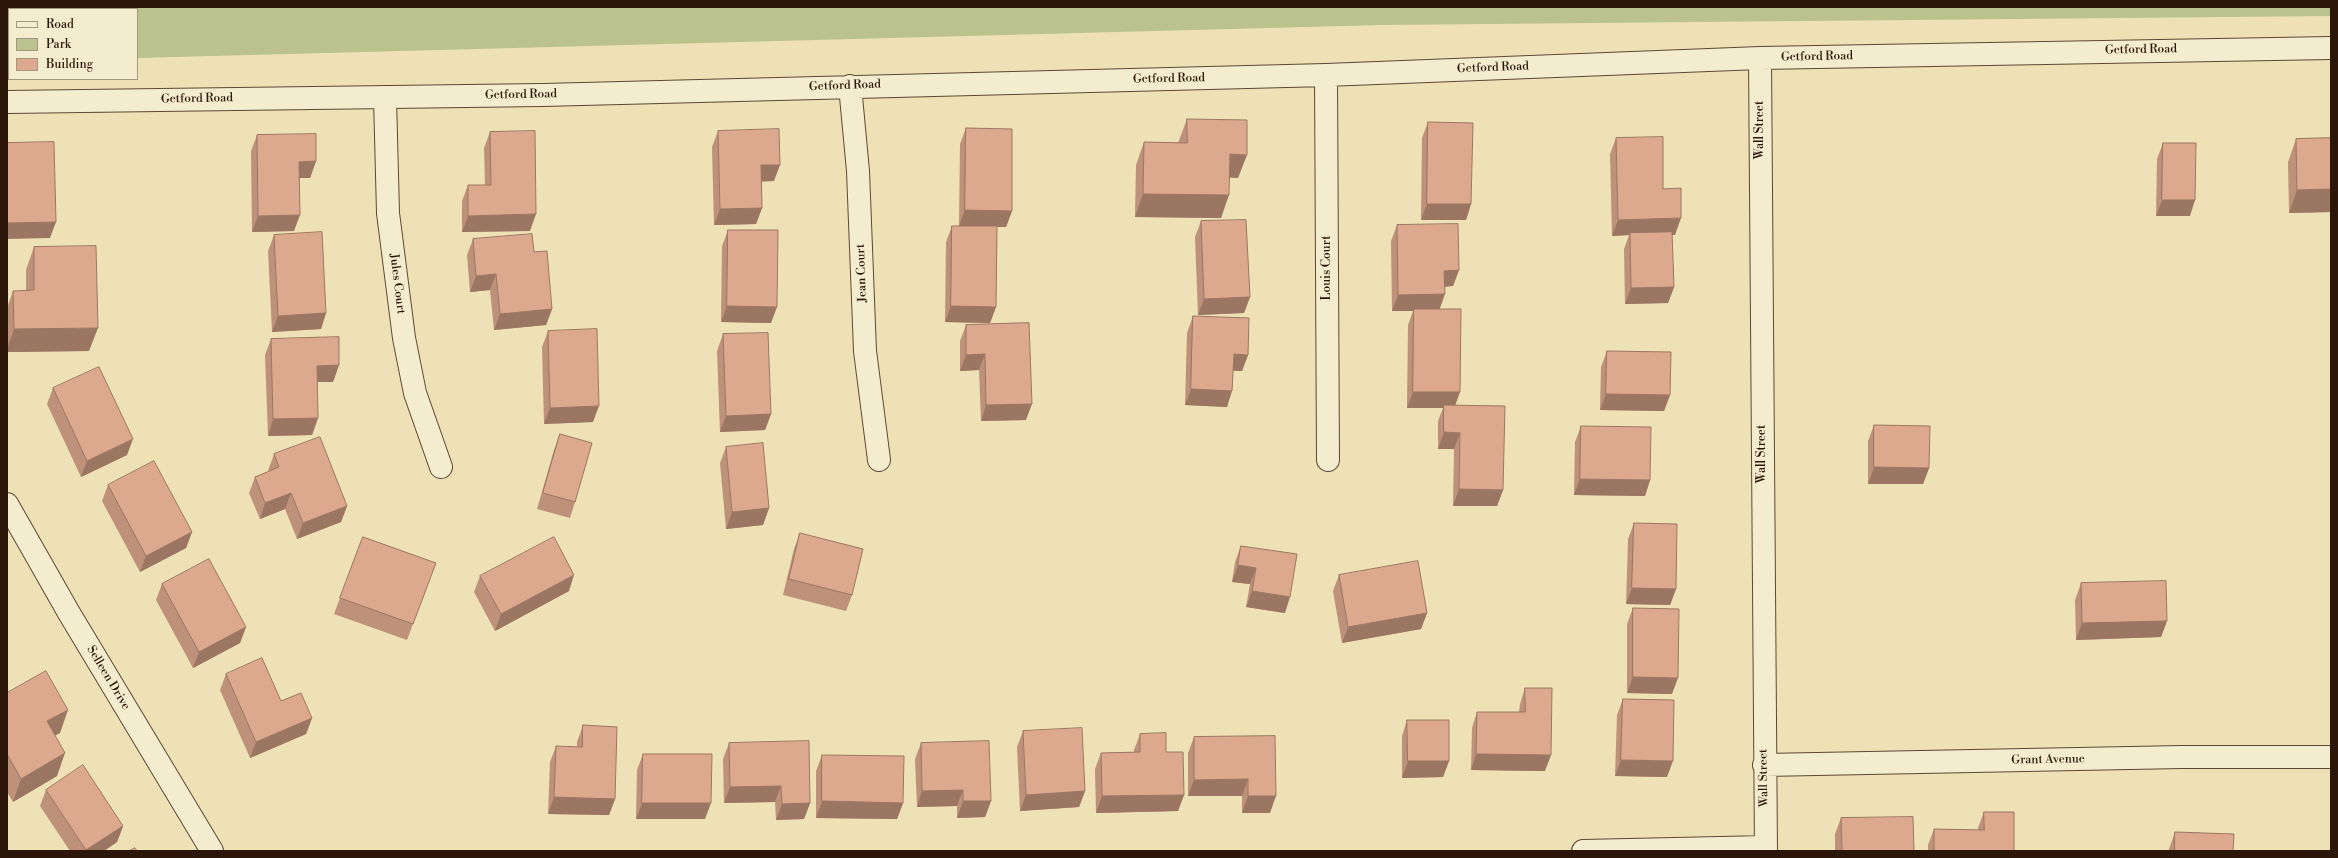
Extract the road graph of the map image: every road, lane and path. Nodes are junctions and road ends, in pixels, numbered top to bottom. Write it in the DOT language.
graph roads {
  1 [pos="2331,48"];
  2 [pos="1760,58"];
  3 [pos="1326,75"];
  4 [pos="850,86"];
  5 [pos="385,96"];
  6 [pos="7,102"];
  7 [pos="879,460"];
  8 [pos="1328,460"];
  9 [pos="441,467"];
  10 [pos="7,504"];
  11 [pos="2331,757"];
  12 [pos="1764,765"];
  13 [pos="1766,849"];
  14 [pos="212,851"];
  15 [pos="1583,851"];
  1 -- 2 [label="street, Getford Road"];
  2 -- 3 [label="street, Getford Road"];
  2 -- 12 [label="street, Wall Street"];
  3 -- 4 [label="street, Getford Road"];
  3 -- 8 [label="street, Louis Court"];
  4 -- 5 [label="street, Getford Road"];
  4 -- 7 [label="street, Jean Court"];
  5 -- 6 [label="street, Getford Road"];
  5 -- 9 [label="street, Jules Court"];
  10 -- 14 [label="street, Selleen Drive"];
  11 -- 12 [label="street, Grant Avenue"];
  12 -- 13 [label="street, Wall Street"];
  13 -- 15 [label="street"];
}
